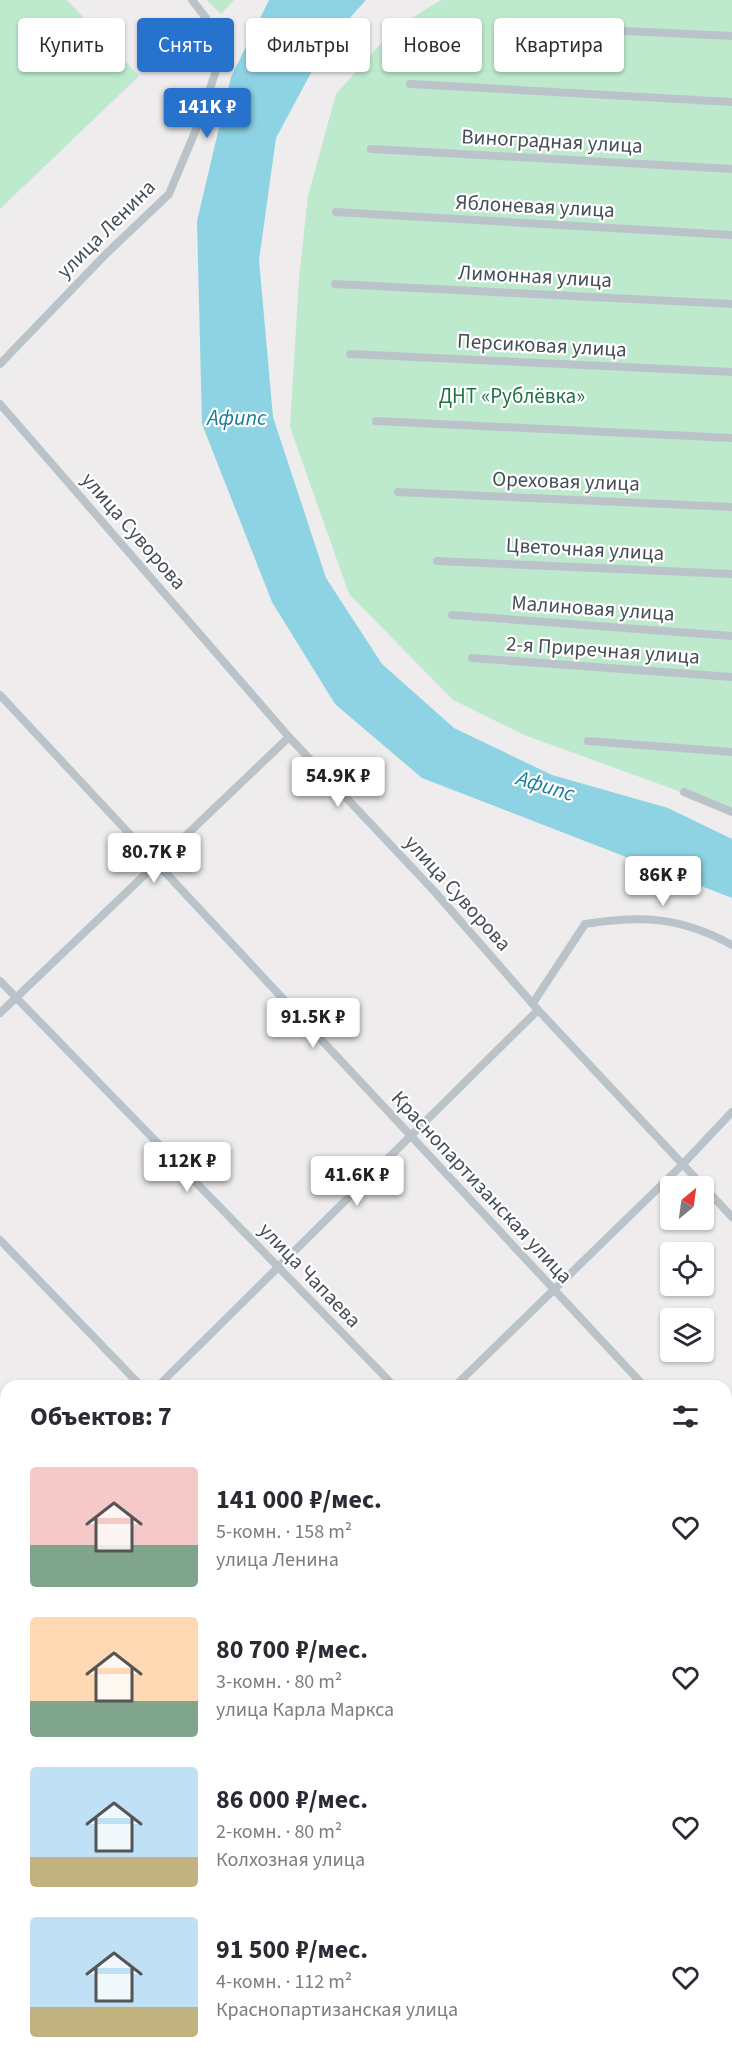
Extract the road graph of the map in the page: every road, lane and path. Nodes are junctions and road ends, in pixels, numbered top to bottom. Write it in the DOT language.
graph roads {
  1 [pos="192,0"];
  2 [pos="624,31"];
  3 [pos="732,36"];
  4 [pos="410,84"];
  5 [pos="732,102"];
  6 [pos="371,149"];
  7 [pos="732,169"];
  8 [pos="336,212"];
  9 [pos="732,235"];
  10 [pos="335,284"];
  11 [pos="732,304"];
  12 [pos="350,354"];
  13 [pos="0,364"];
  14 [pos="732,372"];
  15 [pos="0,404"];
  16 [pos="376,421"];
  17 [pos="732,438"];
  18 [pos="398,492"];
  19 [pos="732,507"];
  20 [pos="437,561"];
  21 [pos="732,574"];
  22 [pos="452,615"];
  23 [pos="732,636"];
  24 [pos="472,658"];
  25 [pos="732,677"];
  26 [pos="0,695"];
  27 [pos="289,737"];
  28 [pos="588,741"];
  29 [pos="732,752"];
  30 [pos="684,792"];
  31 [pos="732,813"];
  32 [pos="157,863"];
  33 [pos="732,945"];
  34 [pos="0,981"];
  35 [pos="16,998"];
  36 [pos="536,1007"];
  37 [pos="0,1013"];
  38 [pos="732,1112"];
  39 [pos="411,1134"];
  40 [pos="682,1165"];
  41 [pos="692,1176"];
  42 [pos="714,1198"];
  43 [pos="732,1217"];
  44 [pos="0,1240"];
  45 [pos="277,1268"];
  46 [pos="553,1290"];
  47 [pos="135,1380"];
  48 [pos="164,1380"];
  49 [pos="388,1380"];
  50 [pos="461,1380"];
  51 [pos="638,1380"];
  1 -- 13 [label="street, улица Ленина"];
  2 -- 3 [label="street"];
  4 -- 5 [label="street"];
  6 -- 7 [label="street, Виноградная улица"];
  8 -- 9 [label="street, Яблоневая улица"];
  10 -- 11 [label="street, Лимонная улица"];
  12 -- 14 [label="street, Персиковая улица"];
  15 -- 27 [label="street, улица Суворова"];
  16 -- 17 [label="street"];
  18 -- 19 [label="street, Ореховая улица"];
  20 -- 21 [label="street, Цветочная улица"];
  22 -- 23 [label="street, Малиновая улица"];
  24 -- 25 [label="street, 2-я Приречная улица"];
  26 -- 32 [label="street, Краснопартизанская улица"];
  27 -- 32 [label="street"];
  27 -- 36 [label="street, улица Суворова"];
  28 -- 29 [label="street"];
  30 -- 31 [label="street"];
  32 -- 35 [label="street"];
  32 -- 39 [label="street, Краснопартизанская улица"];
  33 -- 36 [label="street"];
  34 -- 35 [label="street, улица Чапаева"];
  35 -- 37 [label="street"];
  35 -- 45 [label="street, улица Чапаева"];
  36 -- 39 [label="street"];
  36 -- 40 [label="street, улица Суворова"];
  38 -- 40 [label="street"];
  39 -- 45 [label="street"];
  39 -- 46 [label="street, Краснопартизанская улица"];
  40 -- 41 [label="street, улица Суворова"];
  40 -- 46 [label="street"];
  42 -- 43 [label="street, улица Суворова"];
  44 -- 47 [label="street"];
  45 -- 48 [label="street"];
  45 -- 49 [label="street, улица Чапаева"];
  46 -- 50 [label="street"];
  46 -- 51 [label="street, Краснопартизанская улица"];
}
